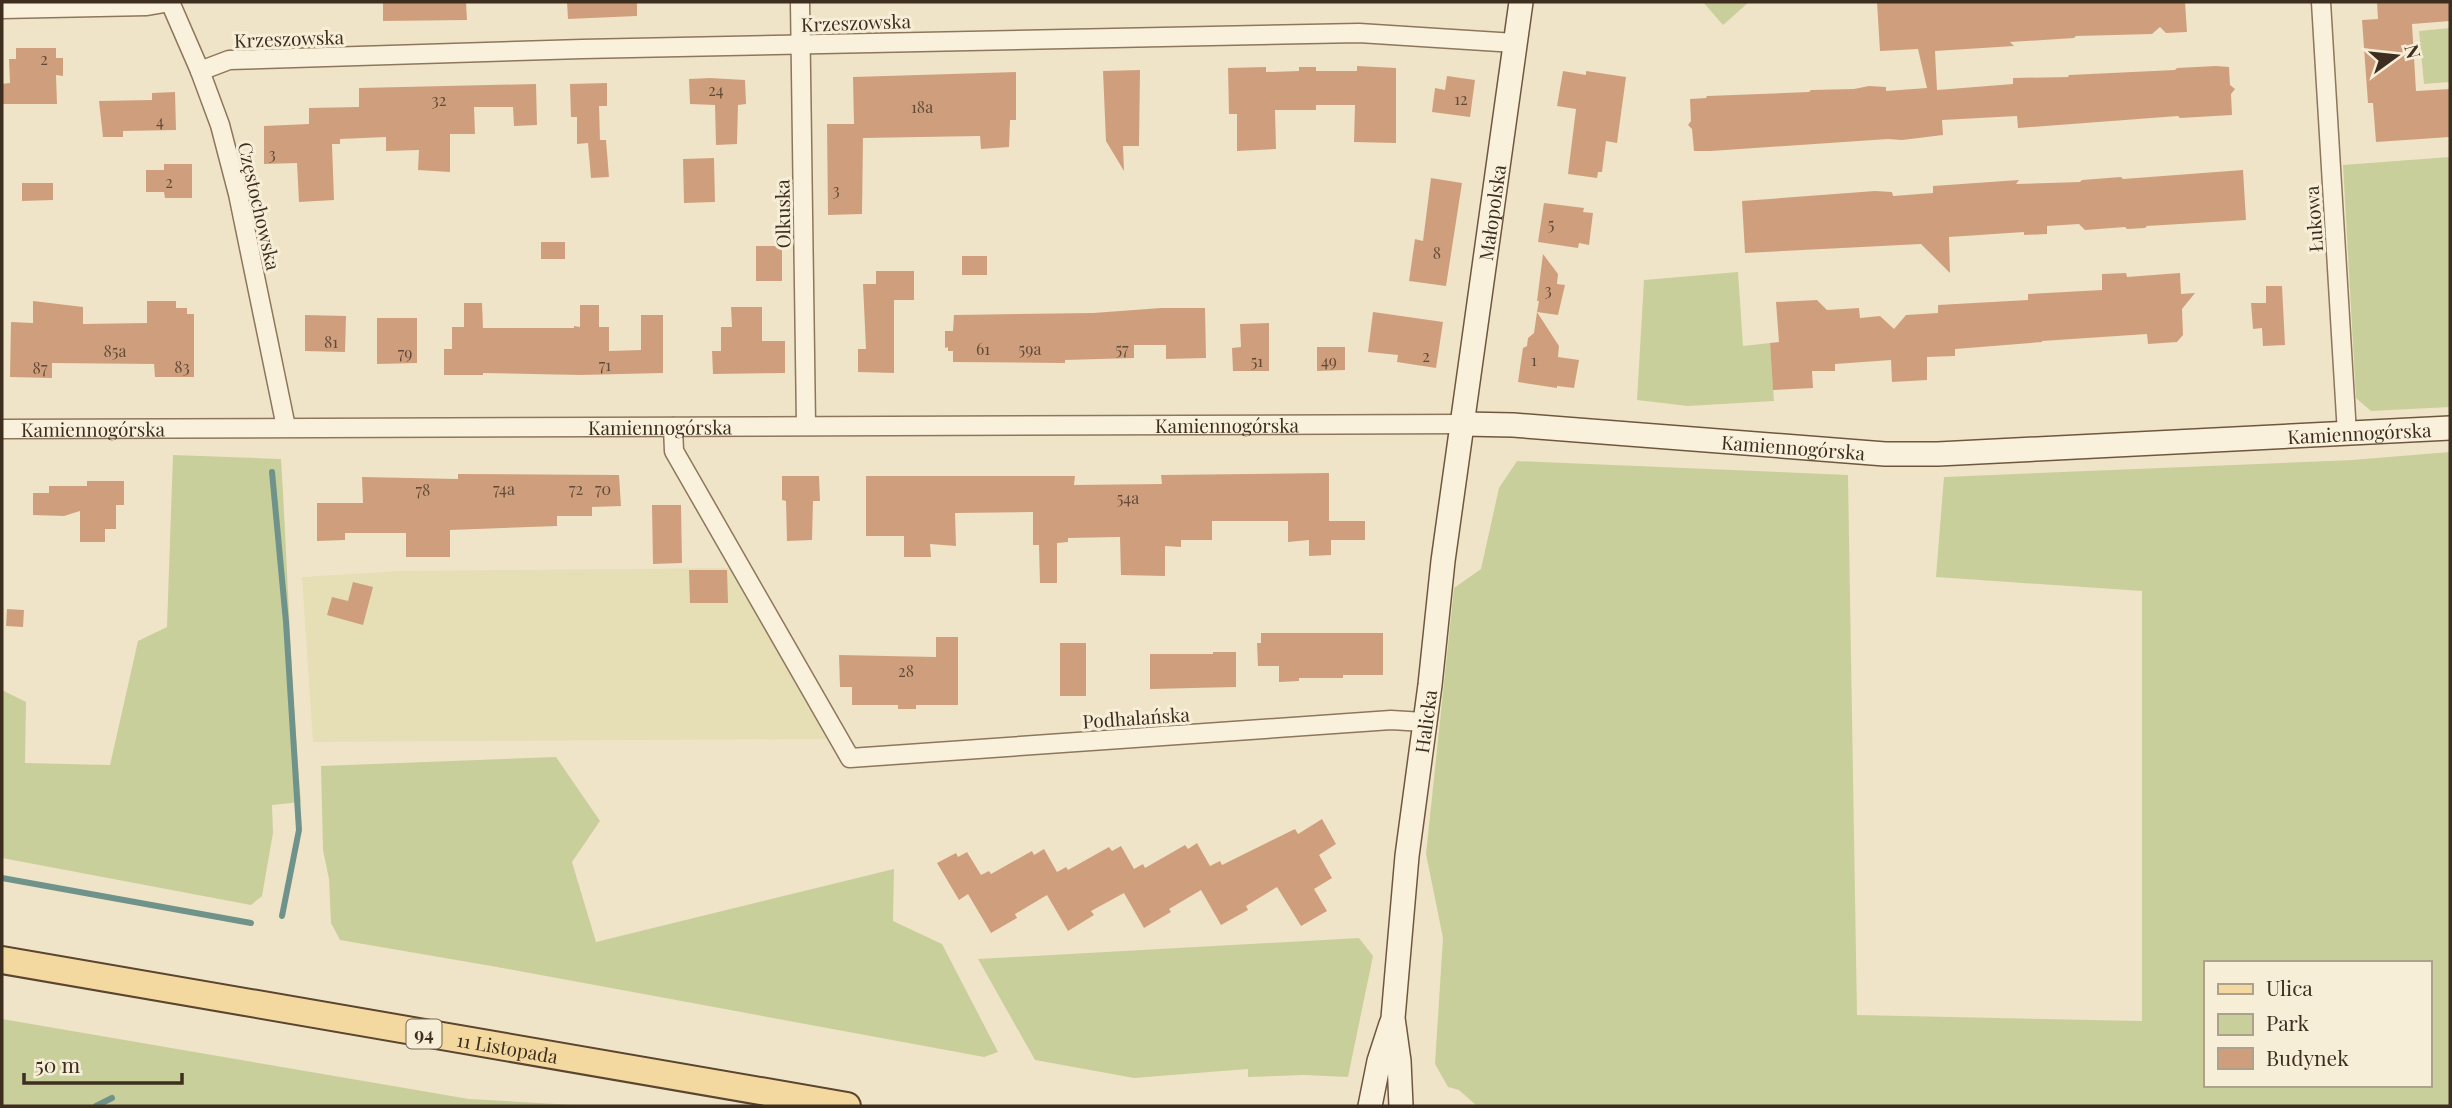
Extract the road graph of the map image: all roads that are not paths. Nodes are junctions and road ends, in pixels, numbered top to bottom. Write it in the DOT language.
graph roads {
  1 [pos="170,2"];
  2 [pos="800,2"];
  3 [pos="1521,2"];
  4 [pos="2321,2"];
  5 [pos="2,9"];
  6 [pos="1515,43"];
  7 [pos="800,44"];
  8 [pos="200,71"];
  9 [pos="1463,424"];
  10 [pos="806,425"];
  11 [pos="286,427"];
  12 [pos="673,427"];
  13 [pos="2450,428"];
  14 [pos="2,429"];
  15 [pos="2347,434"];
  16 [pos="1424,722"];
  17 [pos="2,961"];
  18 [pos="1393,1018"];
  19 [pos="847,1106"];
  20 [pos="1370,1106"];
  21 [pos="1401,1106"];
  1 -- 5 [label="street"];
  1 -- 8 [label="street, Częstochowska"];
  2 -- 7 [label="street, Olkuska"];
  3 -- 6 [label="street, Małopolska"];
  4 -- 15 [label="street, Łukowa"];
  6 -- 7 [label="street, Krzeszowska"];
  6 -- 9 [label="street, Małopolska"];
  7 -- 8 [label="street, Krzeszowska"];
  7 -- 10 [label="street, Olkuska"];
  8 -- 11 [label="street, Częstochowska"];
  9 -- 10 [label="street, Kamiennogórska"];
  9 -- 15 [label="street, Kamiennogórska"];
  9 -- 16 [label="street, Halicka"];
  10 -- 12 [label="street, Kamiennogórska"];
  11 -- 12 [label="street, Kamiennogórska"];
  11 -- 14 [label="street, Kamiennogórska"];
  12 -- 16 [label="street, Podhalańska"];
  13 -- 15 [label="street, Kamiennogórska"];
  16 -- 18 [label="street, Halicka"];
  17 -- 19 [label="main road, 11 Listopada / 94"];
  18 -- 20 [label="street, Halicka"];
  18 -- 21 [label="street, Halicka"];
}
